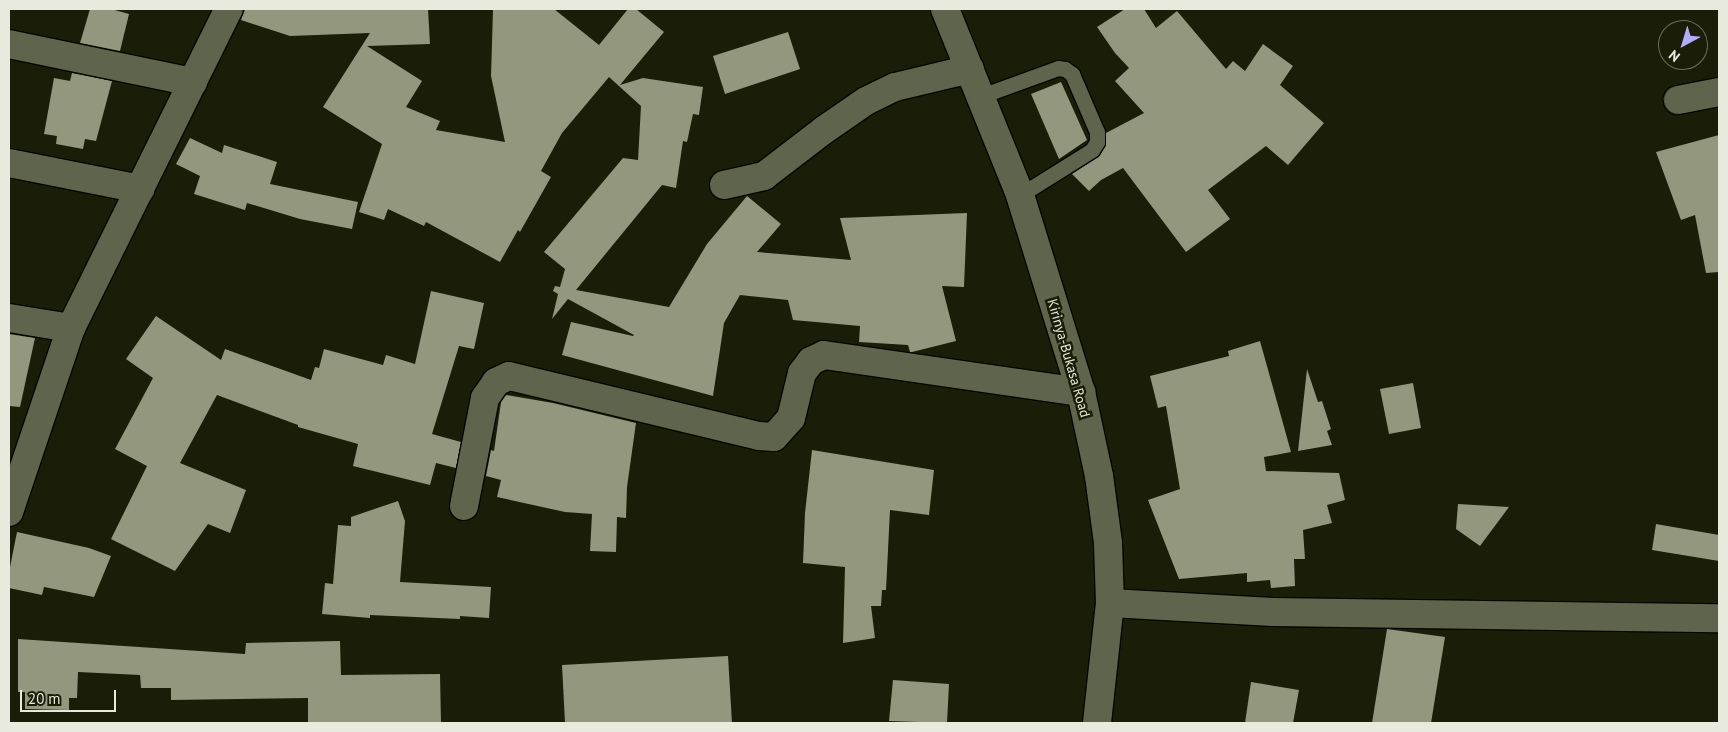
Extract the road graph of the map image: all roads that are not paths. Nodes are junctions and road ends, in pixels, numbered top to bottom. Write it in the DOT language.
graph roads {
  1 [pos="230,9"];
  2 [pos="945,9"];
  3 [pos="9,44"];
  4 [pos="970,69"];
  5 [pos="193,82"];
  6 [pos="1719,92"];
  7 [pos="981,96"];
  8 [pos="1678,100"];
  9 [pos="9,163"];
  10 [pos="724,185"];
  11 [pos="140,189"];
  12 [pos="1020,195"];
  13 [pos="9,318"];
  14 [pos="71,328"];
  15 [pos="1081,392"];
  16 [pos="464,506"];
  17 [pos="9,512"];
  18 [pos="1110,603"];
  19 [pos="1719,618"];
  20 [pos="1097,723"];
  1 -- 5 [label="street"];
  2 -- 4 [label="street, Kirinya-Bukasa Road"];
  3 -- 5 [label="street"];
  4 -- 7 [label="street, Kirinya-Bukasa Road"];
  4 -- 10 [label="street"];
  5 -- 11 [label="street"];
  6 -- 8 [label="street"];
  7 -- 12 [label="street, Kirinya-Bukasa Road"];
  7 -- 12 [label="lane"];
  9 -- 11 [label="street"];
  11 -- 14 [label="street"];
  12 -- 15 [label="street, Kirinya-Bukasa Road"];
  13 -- 14 [label="street"];
  14 -- 17 [label="street"];
  15 -- 16 [label="street"];
  15 -- 18 [label="street, Kirinya-Bukasa Road"];
  18 -- 19 [label="street"];
  18 -- 20 [label="street, Kirinya-Bukasa Road"];
}
